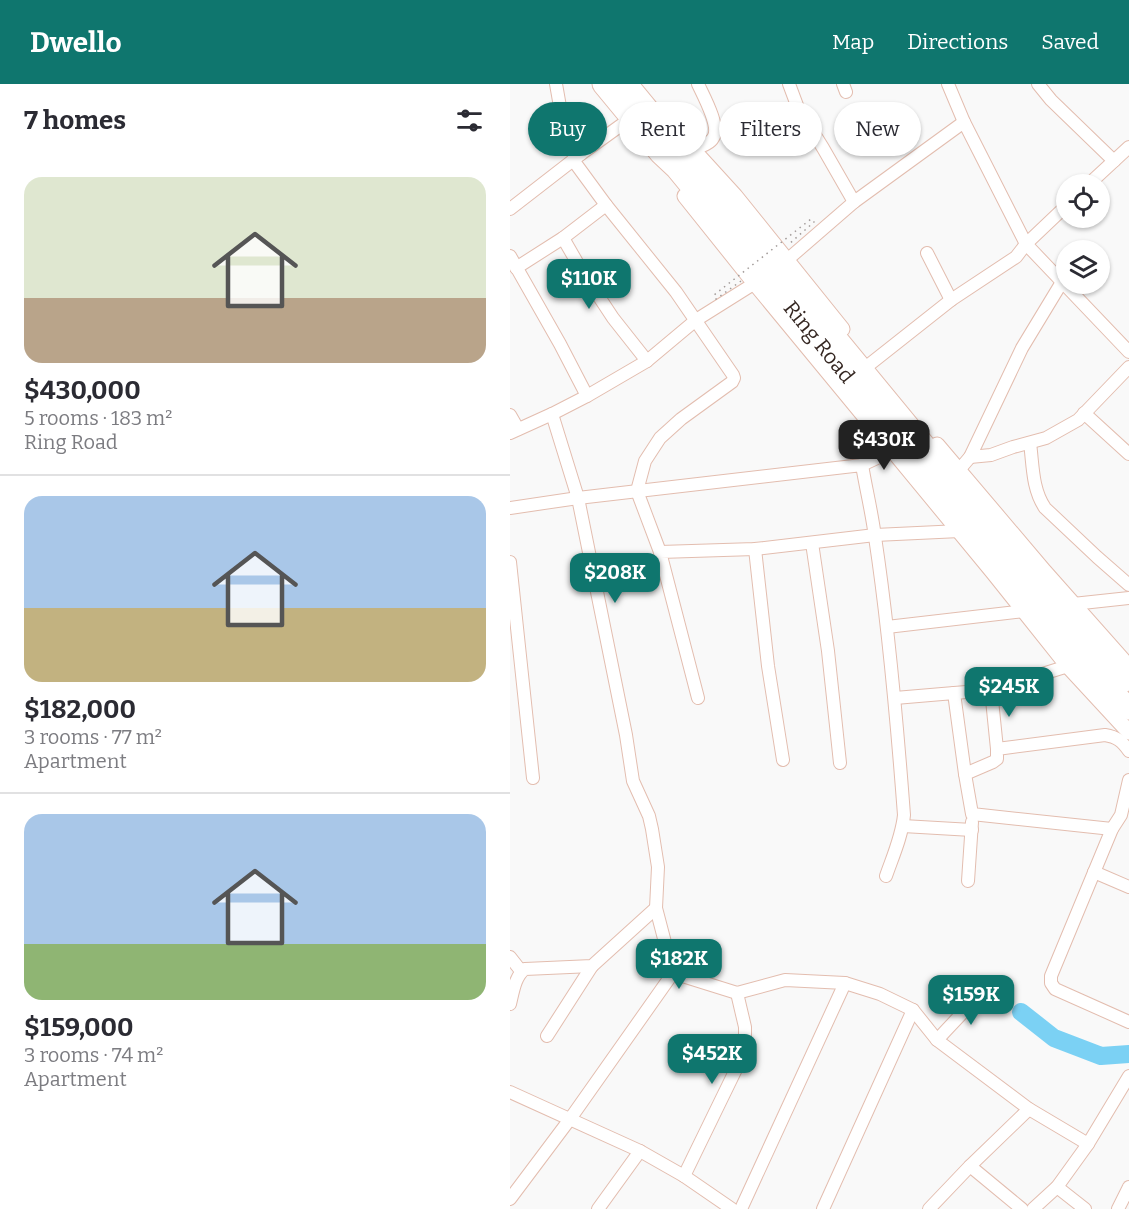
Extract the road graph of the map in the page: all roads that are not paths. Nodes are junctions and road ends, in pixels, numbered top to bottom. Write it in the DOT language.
graph roads {
  1 [pos="556,84"];
  2 [pos="591,84"];
  3 [pos="603,84"];
  4 [pos="627,84"];
  5 [pos="789,84"];
  6 [pos="948,84"];
  7 [pos="1038,84"];
  8 [pos="700,85"];
  9 [pos="638,102"];
  10 [pos="707,102"];
  11 [pos="707,103"];
  12 [pos="619,109"];
  13 [pos="619,113"];
  14 [pos="964,122"];
  15 [pos="619,127"];
  16 [pos="707,143"];
  17 [pos="1129,147"];
  18 [pos="666,156"];
  19 [pos="670,156"];
  20 [pos="674,156"];
  21 [pos="698,156"];
  22 [pos="577,157"];
  23 [pos="1114,161"];
  24 [pos="1100,174"];
  25 [pos="854,202"];
  26 [pos="606,206"];
  27 [pos="510,209"];
  28 [pos="1056,216"];
  29 [pos="563,238"];
  30 [pos="1026,244"];
  31 [pos="927,253"];
  32 [pos="510,256"];
  33 [pos="787,260"];
  34 [pos="516,268"];
  35 [pos="1056,276"];
  36 [pos="748,282"];
  37 [pos="1056,292"];
  38 [pos="1073,294"];
  39 [pos="951,300"];
  40 [pos="696,320"];
  41 [pos="1129,352"];
  42 [pos="646,361"];
  43 [pos="870,364"];
  44 [pos="1129,368"];
  45 [pos="587,396"];
  46 [pos="1084,413"];
  47 [pos="552,414"];
  48 [pos="510,415"];
  49 [pos="514,431"];
  50 [pos="1030,442"];
  51 [pos="894,450"];
  52 [pos="1129,454"];
  53 [pos="970,457"];
  54 [pos="862,465"];
  55 [pos="959,470"];
  56 [pos="637,491"];
  57 [pos="578,498"];
  58 [pos="510,508"];
  59 [pos="960,531"];
  60 [pos="875,535"];
  61 [pos="812,543"];
  62 [pos="755,549"];
  63 [pos="660,552"];
  64 [pos="510,562"];
  65 [pos="511,580"];
  66 [pos="1129,585"];
  67 [pos="1129,598"];
  68 [pos="1073,604"];
  69 [pos="1024,611"];
  70 [pos="887,627"];
  71 [pos="1068,666"];
  72 [pos="1129,667"];
  73 [pos="990,690"];
  74 [pos="1129,690"];
  75 [pos="954,693"];
  76 [pos="698,698"];
  77 [pos="895,698"];
  78 [pos="1129,709"];
  79 [pos="1129,732"];
  80 [pos="997,749"];
  81 [pos="1129,751"];
  82 [pos="783,760"];
  83 [pos="840,763"];
  84 [pos="964,774"];
  85 [pos="533,778"];
  86 [pos="1129,780"];
  87 [pos="972,814"];
  88 [pos="903,826"];
  89 [pos="1112,829"];
  90 [pos="972,830"];
  91 [pos="1094,872"];
  92 [pos="886,876"];
  93 [pos="968,881"];
  94 [pos="1129,887"];
  95 [pos="656,908"];
  96 [pos="510,957"];
  97 [pos="592,966"];
  98 [pos="521,971"];
  99 [pos="673,973"];
  100 [pos="845,983"];
  101 [pos="983,991"];
  102 [pos="737,993"];
  103 [pos="510,1004"];
  104 [pos="913,1010"];
  105 [pos="1129,1023"];
  106 [pos="547,1036"];
  107 [pos="937,1040"];
  108 [pos="1129,1076"];
  109 [pos="510,1092"];
  110 [pos="1029,1109"];
  111 [pos="570,1119"];
  112 [pos="1088,1144"];
  113 [pos="640,1150"];
  114 [pos="970,1166"];
  115 [pos="684,1176"];
  116 [pos="1057,1186"];
  117 [pos="1129,1187"];
  118 [pos="510,1199"];
  119 [pos="598,1209"];
  120 [pos="732,1209"];
  121 [pos="741,1209"];
  122 [pos="823,1209"];
  123 [pos="928,1209"];
  124 [pos="1022,1209"];
  125 [pos="1033,1209"];
  126 [pos="1085,1209"];
  127 [pos="1118,1209"];
  1 -- 22 [label="street"];
  2 -- 13 [label="street"];
  3 -- 12 [label="highway, Ring Road"];
  4 -- 9 [label="highway, Ring Road"];
  5 -- 25 [label="street"];
  6 -- 14 [label="street"];
  7 -- 23 [label="street"];
  8 -- 10 [label="street"];
  11 -- 16 [label="street"];
  14 -- 25 [label="street"];
  14 -- 30 [label="street"];
  15 -- 22 [label="street"];
  17 -- 23 [label="street"];
  18 -- 36 [label="street"];
  19 -- 78 [label="highway, Ring Road"];
  20 -- 74 [label="highway, Ring Road"];
  21 -- 33 [label="street"];
  22 -- 26 [label="street"];
  22 -- 27 [label="street"];
  23 -- 24 [label="street"];
  25 -- 33 [label="street"];
  26 -- 29 [label="street"];
  26 -- 40 [label="street"];
  28 -- 30 [label="street"];
  29 -- 34 [label="street"];
  29 -- 42 [label="street"];
  30 -- 35 [label="street"];
  30 -- 39 [label="street"];
  31 -- 39 [label="street"];
  32 -- 34 [label="street"];
  33 -- 43 [label="street"];
  34 -- 45 [label="street"];
  36 -- 40 [label="street"];
  36 -- 51 [label="street"];
  37 -- 53 [label="street"];
  38 -- 41 [label="street"];
  39 -- 43 [label="street"];
  40 -- 42 [label="street"];
  40 -- 56 [label="street"];
  42 -- 45 [label="street"];
  43 -- 55 [label="street"];
  44 -- 46 [label="street"];
  45 -- 47 [label="street"];
  46 -- 50 [label="street"];
  46 -- 52 [label="street"];
  47 -- 49 [label="street"];
  47 -- 57 [label="street"];
  48 -- 49 [label="street"];
  50 -- 53 [label="street"];
  50 -- 66 [label="street"];
  51 -- 54 [label="street"];
  51 -- 59 [label="street"];
  53 -- 55 [label="street"];
  54 -- 56 [label="street"];
  54 -- 60 [label="street"];
  55 -- 68 [label="street"];
  56 -- 57 [label="street"];
  56 -- 63 [label="street"];
  57 -- 58 [label="street"];
  57 -- 95 [label="street"];
  59 -- 60 [label="street"];
  59 -- 69 [label="street"];
  60 -- 61 [label="street"];
  60 -- 70 [label="street"];
  61 -- 62 [label="street"];
  61 -- 83 [label="street"];
  62 -- 63 [label="street"];
  62 -- 82 [label="street"];
  63 -- 76 [label="street"];
  64 -- 65 [label="street"];
  65 -- 85 [label="street"];
  67 -- 68 [label="street"];
  68 -- 72 [label="street"];
  69 -- 70 [label="street"];
  69 -- 71 [label="street"];
  70 -- 77 [label="street"];
  71 -- 73 [label="street"];
  71 -- 79 [label="street"];
  73 -- 75 [label="street"];
  73 -- 80 [label="street"];
  75 -- 77 [label="street"];
  75 -- 84 [label="street"];
  77 -- 88 [label="street"];
  80 -- 81 [label="street"];
  80 -- 84 [label="street"];
  84 -- 87 [label="street"];
  86 -- 89 [label="street"];
  87 -- 89 [label="street"];
  87 -- 90 [label="street"];
  88 -- 90 [label="street"];
  88 -- 92 [label="street"];
  89 -- 91 [label="street"];
  90 -- 93 [label="street"];
  91 -- 94 [label="street"];
  91 -- 105 [label="street"];
  95 -- 97 [label="street"];
  95 -- 99 [label="street"];
  96 -- 98 [label="street"];
  97 -- 98 [label="street"];
  97 -- 106 [label="street"];
  98 -- 103 [label="street"];
  99 -- 102 [label="street"];
  99 -- 111 [label="street"];
  100 -- 102 [label="street"];
  100 -- 104 [label="street"];
  100 -- 121 [label="street"];
  101 -- 107 [label="street"];
  102 -- 115 [label="street"];
  104 -- 107 [label="street"];
  104 -- 122 [label="street"];
  107 -- 110 [label="street"];
  108 -- 112 [label="street"];
  109 -- 111 [label="street"];
  110 -- 112 [label="street"];
  110 -- 114 [label="street"];
  111 -- 113 [label="street"];
  111 -- 118 [label="street"];
  112 -- 116 [label="street"];
  113 -- 115 [label="street"];
  113 -- 119 [label="street"];
  114 -- 123 [label="street"];
  114 -- 124 [label="street"];
  115 -- 120 [label="street"];
  116 -- 125 [label="street"];
  116 -- 126 [label="street"];
  117 -- 127 [label="street"];
}
